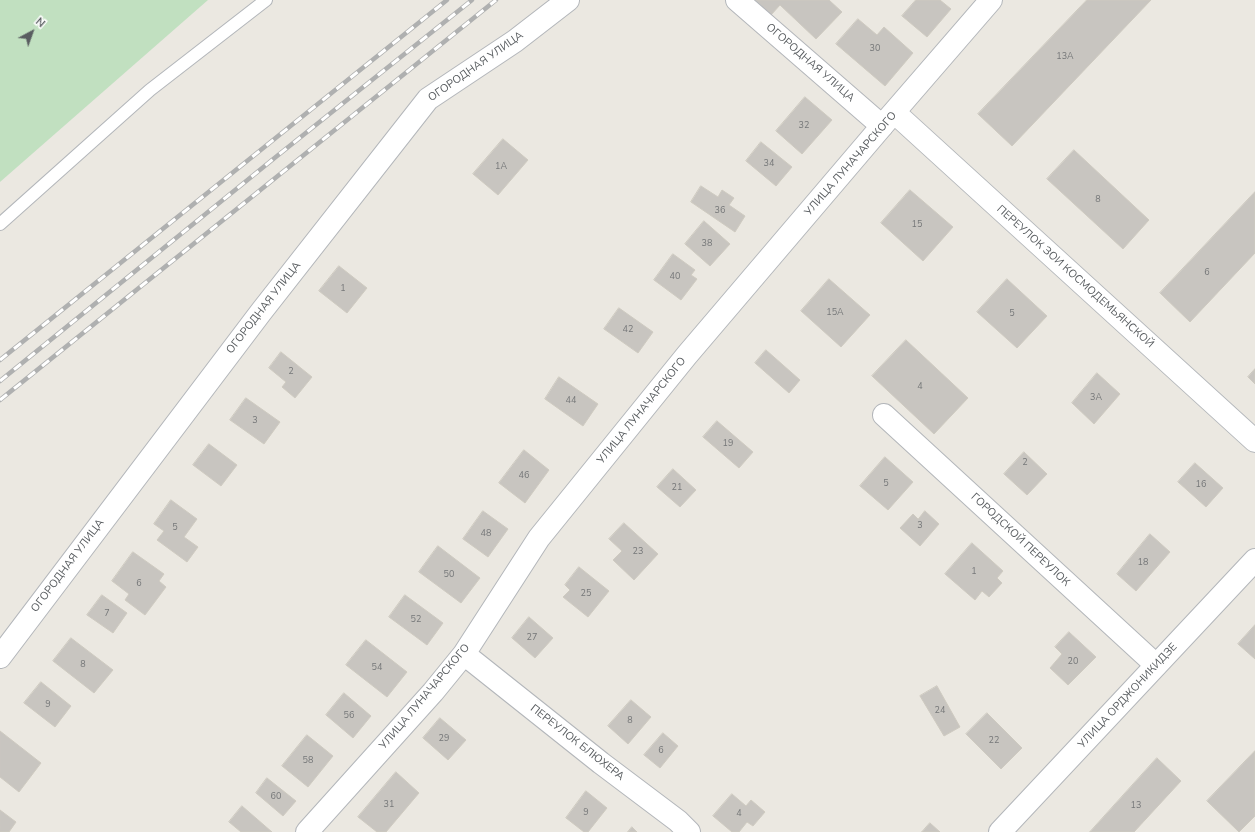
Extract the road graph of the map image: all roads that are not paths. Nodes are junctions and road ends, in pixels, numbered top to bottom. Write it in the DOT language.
graph roads {
  1 [pos="266,0"];
  2 [pos="568,0"];
  3 [pos="737,0"];
  4 [pos="991,0"];
  5 [pos="889,120"];
  6 [pos="0,224"];
  7 [pos="884,415"];
  8 [pos="1255,441"];
  9 [pos="1255,560"];
  10 [pos="464,654"];
  11 [pos="0,657"];
  12 [pos="1156,665"];
  13 [pos="307,832"];
  14 [pos="689,832"];
  15 [pos="1000,832"];
  1 -- 6 [label="lane"];
  2 -- 11 [label="street, ОГОРОДНАЯ УЛИЦА"];
  3 -- 5 [label="street, ОГОРОДНАЯ УЛИЦА"];
  4 -- 5 [label="street, УЛИЦА ЛУНАЧАРСКОГО"];
  5 -- 8 [label="street, ПЕРЕУЛОК ЗОИ КОСМОДЕМЬЯНСКОЙ"];
  5 -- 10 [label="street, УЛИЦА ЛУНАЧАРСКОГО"];
  7 -- 12 [label="street, ГОРОДСКОЙ ПЕРЕУЛОК"];
  9 -- 12 [label="street, УЛИЦА ОРДЖОНИКИДЗЕ"];
  10 -- 13 [label="street, УЛИЦА ЛУНАЧАРСКОГО"];
  10 -- 14 [label="street, ПЕРЕУЛОК БЛЮХЕРА"];
  12 -- 15 [label="street, УЛИЦА ОРДЖОНИКИДЗЕ"];
}
